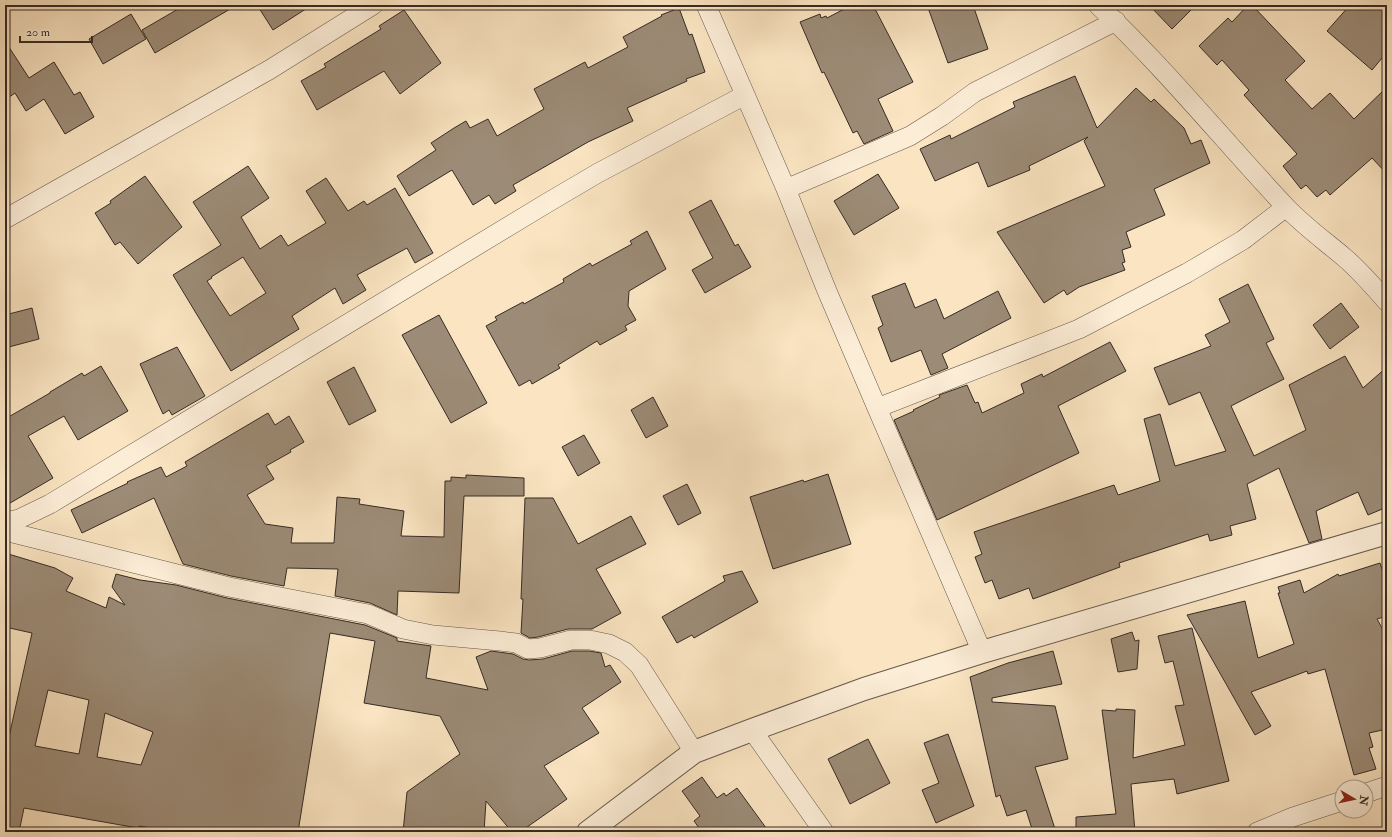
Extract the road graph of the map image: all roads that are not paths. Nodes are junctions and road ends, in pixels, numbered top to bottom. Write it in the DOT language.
graph roads {
  1 [pos="373,5"];
  2 [pos="706,5"];
  3 [pos="1098,5"];
  4 [pos="1116,21"];
  5 [pos="745,95"];
  6 [pos="786,189"];
  7 [pos="1286,207"];
  8 [pos="5,219"];
  9 [pos="1387,302"];
  10 [pos="877,408"];
  11 [pos="5,522"];
  12 [pos="5,531"];
  13 [pos="1387,533"];
  14 [pos="982,652"];
  15 [pos="752,730"];
  16 [pos="694,752"];
  17 [pos="1387,786"];
  18 [pos="1374,790"];
  19 [pos="1334,804"];
  20 [pos="588,832"];
  21 [pos="824,832"];
  22 [pos="1258,832"];
  1 -- 8 [label="street"];
  2 -- 5 [label="street"];
  3 -- 4 [label="street"];
  4 -- 6 [label="street"];
  4 -- 7 [label="street"];
  5 -- 6 [label="street"];
  5 -- 11 [label="street"];
  6 -- 10 [label="street"];
  7 -- 9 [label="street"];
  7 -- 10 [label="street"];
  10 -- 14 [label="street"];
  12 -- 16 [label="street"];
  13 -- 14 [label="street"];
  14 -- 15 [label="street"];
  15 -- 16 [label="street"];
  15 -- 21 [label="street"];
  16 -- 20 [label="street"];
  17 -- 18 [label="street"];
  19 -- 22 [label="street"];
}
